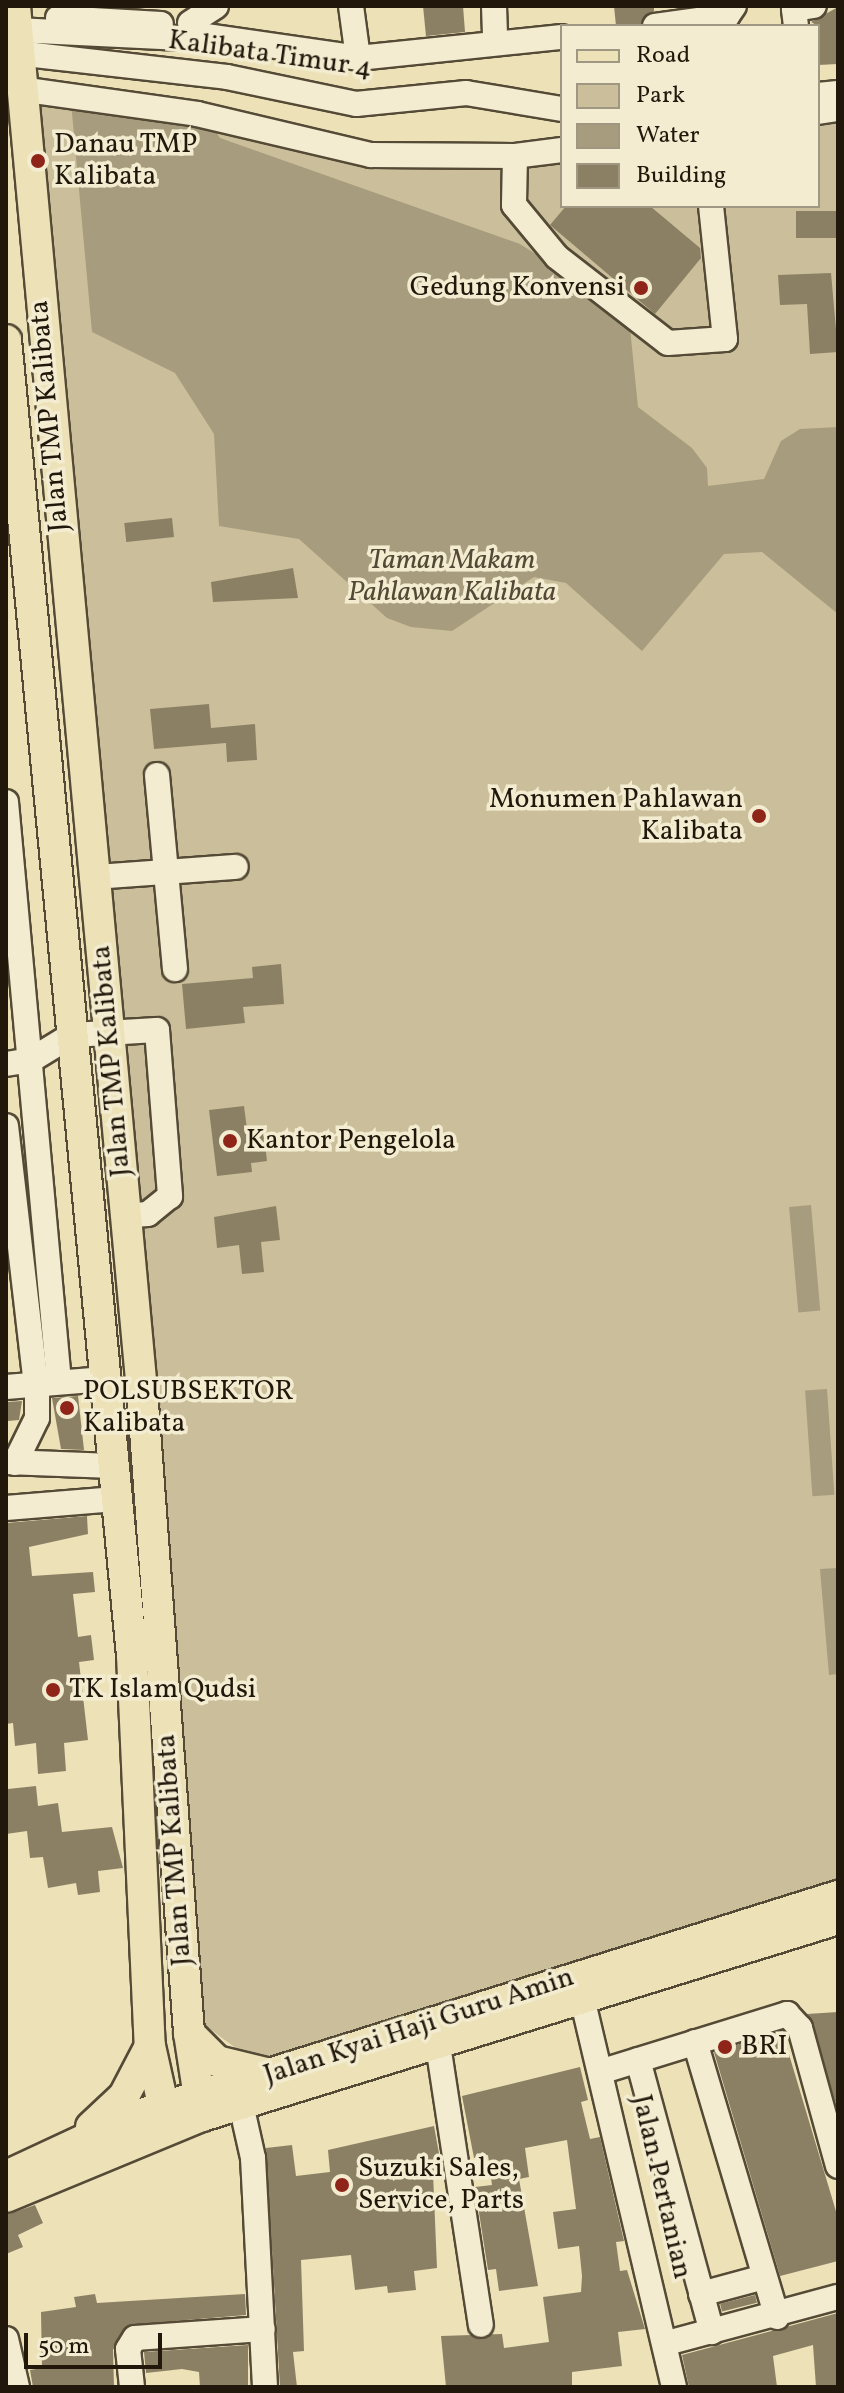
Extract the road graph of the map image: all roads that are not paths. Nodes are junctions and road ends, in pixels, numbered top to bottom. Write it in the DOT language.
graph roads {
  1 [pos="216,6"];
  2 [pos="351,6"];
  3 [pos="494,6"];
  4 [pos="734,6"];
  5 [pos="814,6"];
  6 [pos="701,13"];
  7 [pos="662,24"];
  8 [pos="796,24"];
  9 [pos="182,25"];
  10 [pos="16,26"];
  11 [pos="560,37"];
  12 [pos="495,43"];
  13 [pos="358,58"];
  14 [pos="20,89"];
  15 [pos="560,109"];
  16 [pos="560,150"];
  17 [pos="515,156"];
  18 [pos="711,208"];
  19 [pos="6,340"];
  20 [pos="157,775"];
  21 [pos="6,802"];
  22 [pos="90,825"];
  23 [pos="51,835"];
  24 [pos="236,867"];
  25 [pos="161,872"];
  26 [pos="95,877"];
  27 [pos="175,969"];
  28 [pos="109,1031"];
  29 [pos="72,1035"];
  30 [pos="31,1060"];
  31 [pos="6,1064"];
  32 [pos="6,1126"];
  33 [pos="132,1215"];
  34 [pos="48,1382"];
  35 [pos="6,1387"];
  36 [pos="106,1390"];
  37 [pos="143,1403"];
  38 [pos="11,1462"];
  39 [pos="113,1466"];
  40 [pos="116,1499"];
  41 [pos="6,1508"];
  42 [pos="838,1896"];
  43 [pos="838,1919"];
  44 [pos="587,2019"];
  45 [pos="189,2033"];
  46 [pos="695,2042"];
  47 [pos="150,2046"];
  48 [pos="638,2060"];
  49 [pos="440,2061"];
  50 [pos="603,2071"];
  51 [pos="273,2075"];
  52 [pos="199,2106"];
  53 [pos="242,2112"];
  54 [pos="164,2118"];
  55 [pos="72,2145"];
  56 [pos="838,2166"];
  57 [pos="6,2176"];
  58 [pos="6,2197"];
  59 [pos="764,2277"];
  60 [pos="701,2294"];
  61 [pos="838,2297"];
  62 [pos="777,2317"];
  63 [pos="481,2325"];
  64 [pos="263,2329"];
  65 [pos="712,2332"];
  66 [pos="6,2339"];
  67 [pos="667,2343"];
  68 [pos="17,2387"];
  69 [pos="132,2387"];
  70 [pos="265,2387"];
  71 [pos="674,2387"];
  1 -- 9 [label="street"];
  2 -- 13 [label="street"];
  3 -- 12 [label="street"];
  4 -- 6 [label="street"];
  5 -- 8 [label="street"];
  6 -- 7 [label="street"];
  9 -- 10 [label="street"];
  9 -- 13 [label="street"];
  10 -- 14 [label="main road, Jalan TMP Kalibata"];
  10 -- 15 [label="street, Kalibata Timur 4"];
  11 -- 12 [label="street"];
  12 -- 13 [label="street"];
  14 -- 17 [label="street"];
  14 -- 22 [label="main road, Jalan TMP Kalibata"];
  16 -- 17 [label="street"];
  17 -- 18 [label="street"];
  19 -- 23 [label="main road, Jalan TMP Kalibata"];
  20 -- 25 [label="street"];
  21 -- 30 [label="street"];
  22 -- 23 [label="main road"];
  22 -- 26 [label="main road, Jalan TMP Kalibata"];
  23 -- 29 [label="main road, Jalan TMP Kalibata"];
  24 -- 25 [label="street"];
  25 -- 26 [label="street"];
  25 -- 27 [label="street"];
  26 -- 28 [label="main road, Jalan TMP Kalibata"];
  28 -- 29 [label="street"];
  28 -- 33 [label="street"];
  28 -- 37 [label="main road, Jalan TMP Kalibata"];
  29 -- 30 [label="street"];
  29 -- 36 [label="main road, Jalan TMP Kalibata"];
  30 -- 31 [label="street"];
  30 -- 34 [label="street"];
  32 -- 34 [label="street"];
  34 -- 35 [label="street"];
  34 -- 36 [label="street"];
  34 -- 38 [label="street"];
  36 -- 37 [label="main road"];
  36 -- 39 [label="main road, Jalan TMP Kalibata"];
  37 -- 45 [label="main road, Jalan TMP Kalibata"];
  38 -- 39 [label="street"];
  39 -- 40 [label="main road, Jalan TMP Kalibata"];
  40 -- 41 [label="street"];
  40 -- 47 [label="main road, Jalan TMP Kalibata"];
  42 -- 51 [label="main road, Jalan Kyai Haji Guru Amin"];
  43 -- 44 [label="main road, Jalan Kyai Haji Guru Amin"];
  44 -- 49 [label="main road, Jalan Kyai Haji Guru Amin"];
  44 -- 50 [label="street, Jalan Pertanian"];
  45 -- 51 [label="main road"];
  45 -- 52 [label="main road, Jalan TMP Kalibata"];
  46 -- 48 [label="street"];
  46 -- 56 [label="street"];
  46 -- 59 [label="street"];
  47 -- 54 [label="main road, Jalan TMP Kalibata"];
  47 -- 55 [label="main road"];
  48 -- 50 [label="street"];
  48 -- 60 [label="street"];
  49 -- 53 [label="main road, Jalan Kyai Haji Guru Amin"];
  49 -- 63 [label="street"];
  50 -- 67 [label="street, Jalan Pertanian"];
  51 -- 52 [label="main road, Jalan Kyai Haji Guru Amin"];
  52 -- 53 [label="main road, Jalan Kyai Haji Guru Amin"];
  52 -- 54 [label="main road, Jalan Kyai Haji Guru Amin"];
  53 -- 64 [label="street"];
  54 -- 55 [label="main road, Jalan Kyai Haji Guru Amin"];
  54 -- 58 [label="main road, Jalan Kyai Haji Guru Amin"];
  55 -- 57 [label="main road, Jalan Kyai Haji Guru Amin"];
  59 -- 60 [label="street"];
  59 -- 62 [label="street"];
  60 -- 65 [label="street"];
  61 -- 62 [label="street"];
  62 -- 65 [label="street"];
  64 -- 69 [label="street"];
  64 -- 70 [label="street"];
  65 -- 67 [label="street"];
  66 -- 68 [label="street"];
  67 -- 71 [label="street, Jalan Pertanian"];
}
